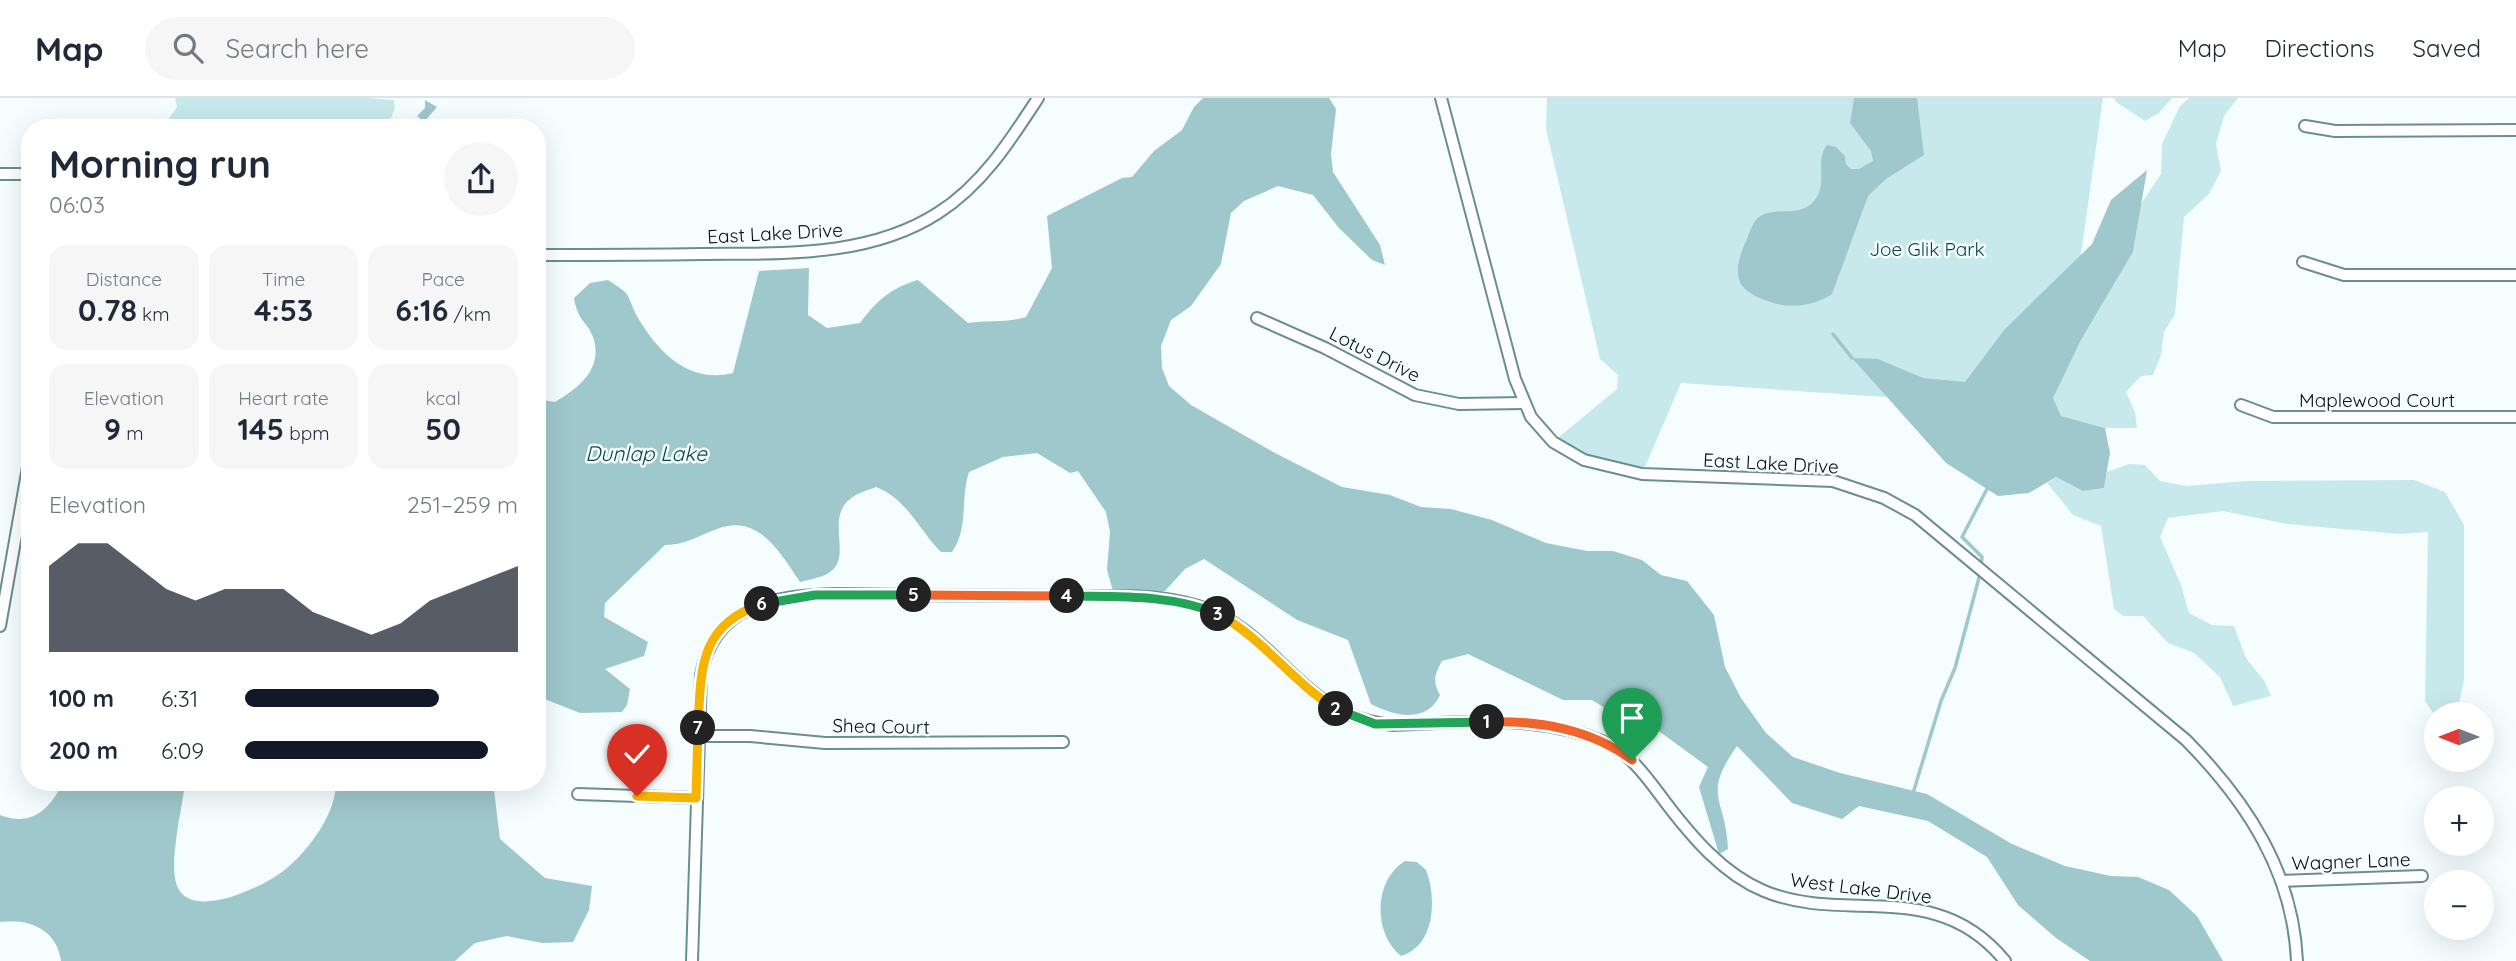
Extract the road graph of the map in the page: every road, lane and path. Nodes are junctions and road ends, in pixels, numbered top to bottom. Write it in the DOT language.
graph roads {
  1 [pos="1038,98"];
  2 [pos="1441,98"];
  3 [pos="2305,126"];
  4 [pos="2516,130"];
  5 [pos="0,174"];
  6 [pos="21,174"];
  7 [pos="546,255"];
  8 [pos="2303,262"];
  9 [pos="2516,275"];
  10 [pos="1257,318"];
  11 [pos="1524,403"];
  12 [pos="2241,405"];
  13 [pos="2516,417"];
  14 [pos="21,507"];
  15 [pos="0,626"];
  16 [pos="698,736"];
  17 [pos="1063,742"];
  18 [pos="578,794"];
  19 [pos="696,798"];
  20 [pos="2422,876"];
  21 [pos="2281,881"];
  22 [pos="692,961"];
  23 [pos="2005,961"];
  24 [pos="2297,961"];
  1 -- 7 [label="street, East Lake Drive"];
  2 -- 11 [label="street, East Lake Drive"];
  3 -- 4 [label="street"];
  5 -- 6 [label="street"];
  8 -- 9 [label="street"];
  10 -- 11 [label="street, Lotus Drive"];
  11 -- 21 [label="street, East Lake Drive"];
  12 -- 13 [label="street, Maplewood Court"];
  14 -- 15 [label="street"];
  16 -- 17 [label="street, Shea Court"];
  16 -- 19 [label="street, West Lake Drive"];
  16 -- 23 [label="street, West Lake Drive"];
  18 -- 19 [label="street"];
  19 -- 22 [label="street, West Lake Drive"];
  20 -- 21 [label="street, Wagner Lane"];
  21 -- 24 [label="street, East Lake Drive"];
}
